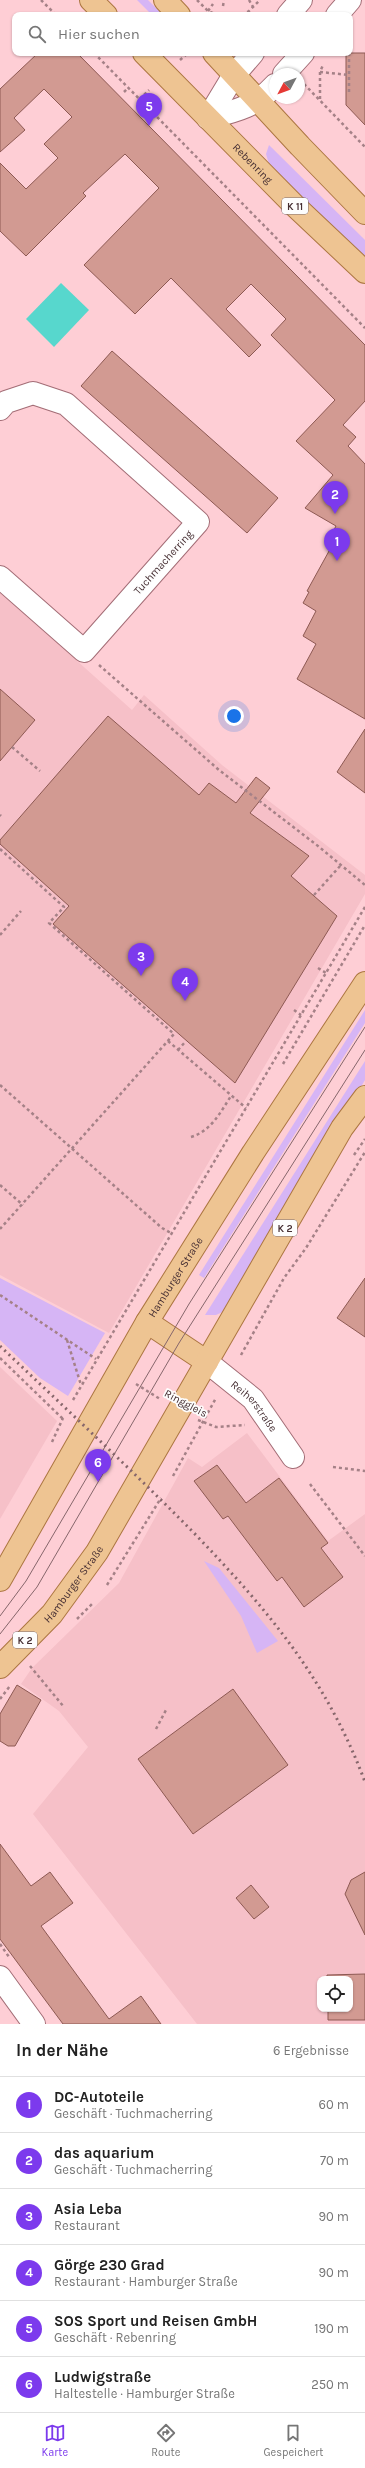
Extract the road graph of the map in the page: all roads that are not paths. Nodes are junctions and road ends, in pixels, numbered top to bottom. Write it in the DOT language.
graph roads {
  1 [pos="91,0"];
  2 [pos="166,0"];
  3 [pos="301,0"];
  4 [pos="350,0"];
  5 [pos="103,12"];
  6 [pos="177,12"];
  7 [pos="291,12"];
  8 [pos="339,12"];
  9 [pos="147,56"];
  10 [pos="217,56"];
  11 [pos="251,56"];
  12 [pos="300,56"];
  13 [pos="289,68"];
  14 [pos="234,75"];
  15 [pos="269,90"];
  16 [pos="257,101"];
  17 [pos="208,118"];
  18 [pos="365,214"];
  19 [pos="365,272"];
  20 [pos="0,409"];
  21 [pos="0,577"];
  22 [pos="365,983"];
  23 [pos="365,1097"];
  24 [pos="147,1322"];
  25 [pos="208,1362"];
  26 [pos="293,1457"];
  27 [pos="0,1580"];
  28 [pos="0,1667"];
  29 [pos="0,1977"];
  30 [pos="34,2024"];
  1 -- 5 [label="main road"];
  2 -- 6 [label="main road"];
  3 -- 7 [label="street"];
  4 -- 8 [label="street"];
  9 -- 17 [label="main road, Rebenring / K 11"];
  10 -- 14 [label="main road"];
  11 -- 14 [label="street"];
  12 -- 13 [label="street"];
  14 -- 16 [label="main road"];
  14 -- 17 [label="street"];
  15 -- 16 [label="street"];
  16 -- 17 [label="street"];
  16 -- 18 [label="main road"];
  17 -- 19 [label="main road, Rebenring / K 11"];
  20 -- 21 [label="street, Tuchmacherring"];
  22 -- 24 [label="main road, Hamburger Straße"];
  23 -- 25 [label="main road, Hamburger Straße / K 2"];
  24 -- 25 [label="main road"];
  24 -- 27 [label="main road, Hamburger Straße"];
  25 -- 26 [label="street, Reiherstraße"];
  25 -- 28 [label="main road, Hamburger Straße / K 2"];
  29 -- 30 [label="street"];
}
